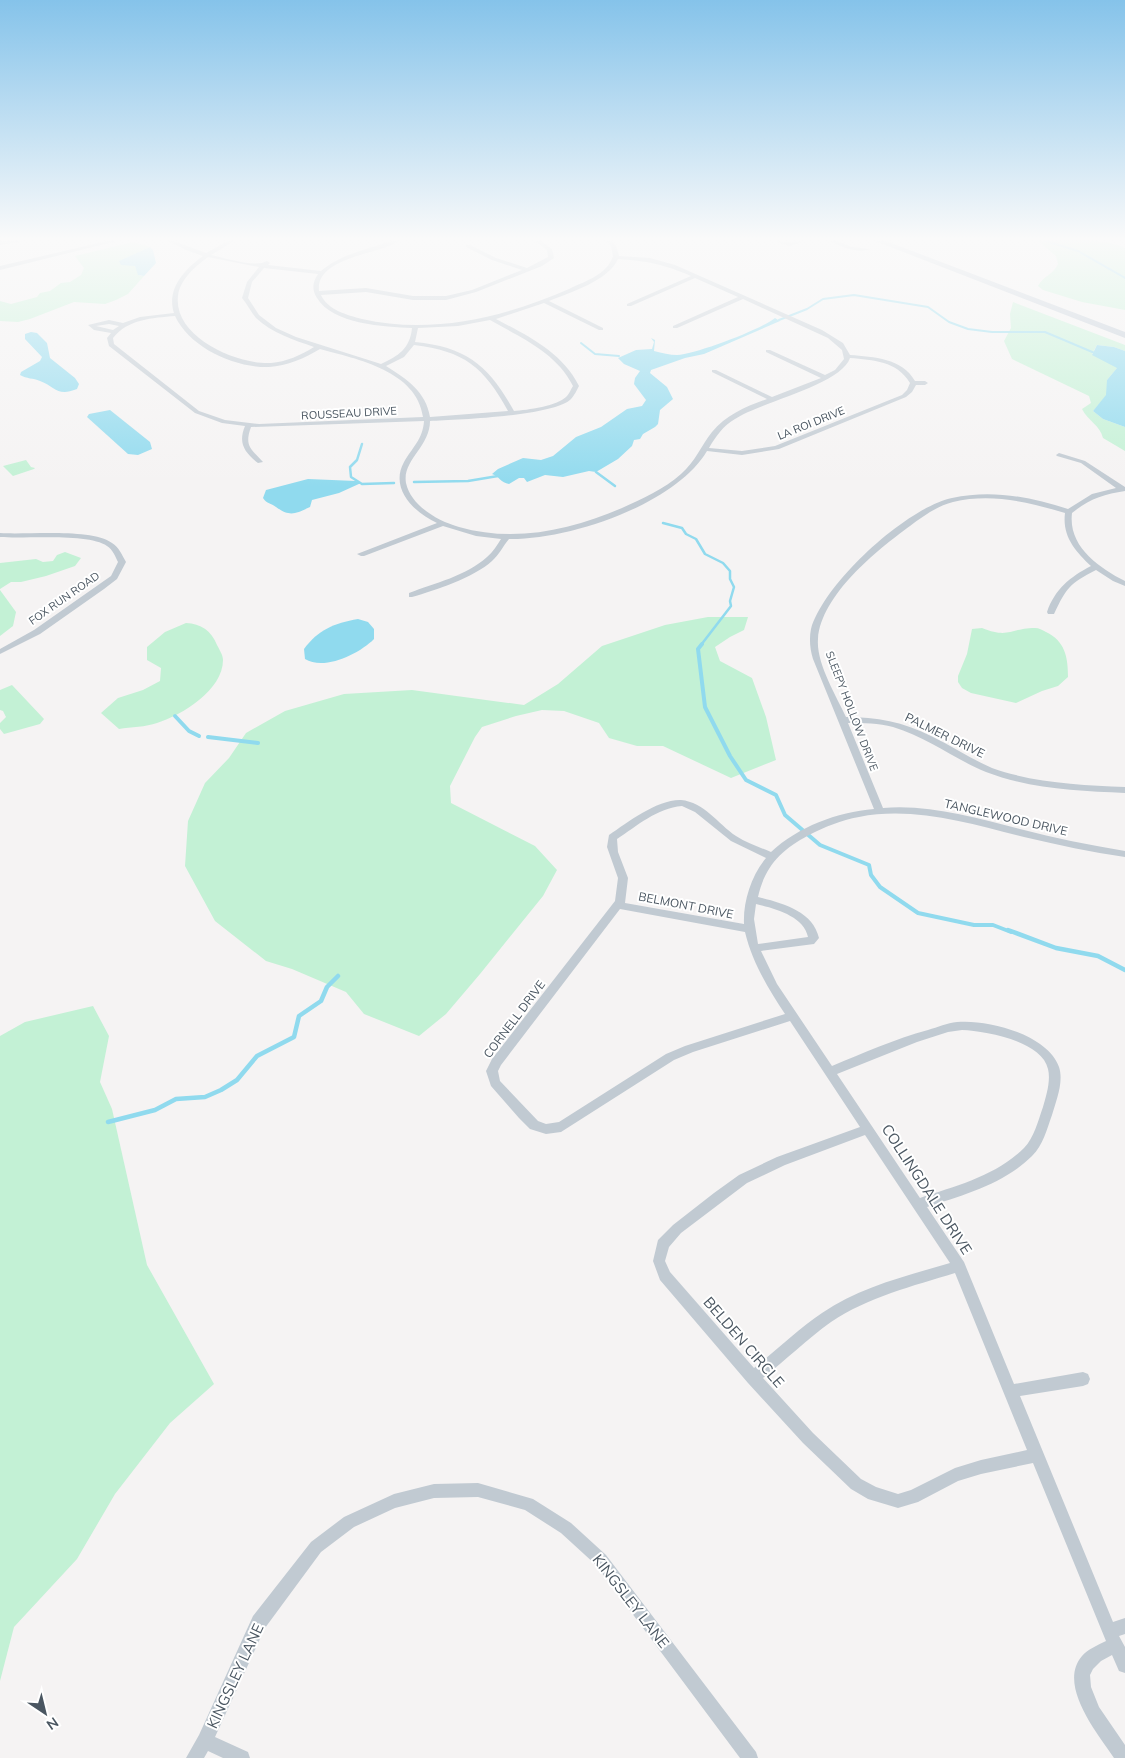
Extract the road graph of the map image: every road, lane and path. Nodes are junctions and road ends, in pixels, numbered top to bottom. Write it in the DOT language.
graph roads {
  1 [pos="103,323"];
  2 [pos="115,323"];
  3 [pos="131,323"];
  4 [pos="184,323"];
  5 [pos="265,323"];
  6 [pos="382,323"];
  7 [pos="466,323"];
  8 [pos="499,323"];
  9 [pos="589,323"];
  10 [pos="685,323"];
  11 [pos="800,323"];
  12 [pos="1094,323"];
  13 [pos="125,325"];
  14 [pos="415,326"];
  15 [pos="676,327"];
  16 [pos="601,329"];
  17 [pos="114,332"];
  18 [pos="1125,335"];
  19 [pos="413,343"];
  20 [pos="320,346"];
  21 [pos="768,351"];
  22 [pos="847,356"];
  23 [pos="382,366"];
  24 [pos="714,372"];
  25 [pos="824,377"];
  26 [pos="913,383"];
  27 [pos="925,383"];
  28 [pos="770,398"];
  29 [pos="512,413"];
  30 [pos="427,419"];
  31 [pos="248,426"];
  32 [pos="705,449"];
  33 [pos="1059,455"];
  34 [pos="260,462"];
  35 [pos="1123,489"];
  36 [pos="1069,512"];
  37 [pos="441,524"];
  38 [pos="0,535"];
  39 [pos="506,537"];
  40 [pos="361,554"];
  41 [pos="1095,566"];
  42 [pos="1125,584"];
  43 [pos="412,595"];
  44 [pos="1052,612"];
  45 [pos="0,652"];
  46 [pos="842,720"];
  47 [pos="1125,790"];
  48 [pos="880,811"];
  49 [pos="1125,854"];
  50 [pos="772,857"];
  51 [pos="751,900"];
  52 [pos="618,905"];
  53 [pos="749,929"];
  54 [pos="754,948"];
  55 [pos="792,1016"];
  56 [pos="829,1072"];
  57 [pos="868,1129"];
  58 [pos="918,1204"];
  59 [pos="959,1266"];
  60 [pos="753,1378"];
  61 [pos="1082,1379"];
  62 [pos="1011,1391"];
  63 [pos="1037,1455"];
  64 [pos="1125,1626"];
  65 [pos="1112,1638"];
  66 [pos="1125,1665"];
  67 [pos="205,1741"];
  68 [pos="194,1758"];
  69 [pos="242,1758"];
  70 [pos="750,1758"];
  71 [pos="1124,1758"];
  1 -- 17 [label="street"];
  2 -- 13 [label="street"];
  3 -- 13 [label="street"];
  4 -- 20 [label="street"];
  5 -- 20 [label="street"];
  6 -- 14 [label="street"];
  7 -- 14 [label="street"];
  8 -- 29 [label="street, ROUSSEAU DRIVE"];
  9 -- 16 [label="street"];
  10 -- 15 [label="street"];
  11 -- 22 [label="street"];
  12 -- 18 [label="main road"];
  13 -- 17 [label="street"];
  14 -- 19 [label="street"];
  17 -- 31 [label="street, ROUSSEAU DRIVE"];
  19 -- 23 [label="street"];
  19 -- 29 [label="street"];
  20 -- 23 [label="street"];
  21 -- 25 [label="street"];
  22 -- 25 [label="street"];
  22 -- 26 [label="street"];
  23 -- 30 [label="street"];
  24 -- 28 [label="street"];
  25 -- 28 [label="street"];
  26 -- 27 [label="street"];
  26 -- 32 [label="street, LA ROI DRIVE"];
  28 -- 32 [label="street"];
  29 -- 30 [label="street, ROUSSEAU DRIVE"];
  30 -- 31 [label="street, ROUSSEAU DRIVE"];
  30 -- 37 [label="street"];
  31 -- 34 [label="street"];
  32 -- 39 [label="street"];
  33 -- 35 [label="street"];
  35 -- 36 [label="street"];
  36 -- 41 [label="street"];
  36 -- 46 [label="street, SLEEPY HOLLOW DRIVE"];
  37 -- 39 [label="street"];
  37 -- 40 [label="street"];
  38 -- 45 [label="street, FOX RUN ROAD"];
  39 -- 43 [label="street"];
  41 -- 42 [label="street"];
  41 -- 44 [label="street"];
  46 -- 47 [label="street, PALMER DRIVE"];
  46 -- 48 [label="street, SLEEPY HOLLOW DRIVE"];
  48 -- 49 [label="street, TANGLEWOOD DRIVE"];
  48 -- 50 [label="street, COLLINGDALE DRIVE"];
  50 -- 51 [label="street, COLLINGDALE DRIVE"];
  50 -- 52 [label="street, CORNELL DRIVE"];
  51 -- 53 [label="street, COLLINGDALE DRIVE"];
  51 -- 54 [label="street"];
  52 -- 53 [label="street, BELMONT DRIVE"];
  52 -- 55 [label="street, CORNELL DRIVE"];
  53 -- 54 [label="street, COLLINGDALE DRIVE"];
  54 -- 55 [label="street, COLLINGDALE DRIVE"];
  55 -- 56 [label="street, COLLINGDALE DRIVE"];
  56 -- 57 [label="street, COLLINGDALE DRIVE"];
  56 -- 58 [label="street"];
  57 -- 58 [label="street, COLLINGDALE DRIVE"];
  57 -- 60 [label="street, BELDEN CIRCLE"];
  58 -- 59 [label="street, COLLINGDALE DRIVE"];
  59 -- 60 [label="street"];
  59 -- 62 [label="street, COLLINGDALE DRIVE"];
  60 -- 63 [label="street, BELDEN CIRCLE"];
  61 -- 62 [label="street"];
  62 -- 63 [label="street, COLLINGDALE DRIVE"];
  63 -- 65 [label="street, COLLINGDALE DRIVE"];
  64 -- 65 [label="street"];
  65 -- 66 [label="street, COLLINGDALE DRIVE"];
  65 -- 71 [label="street"];
  67 -- 68 [label="street, KINGSLEY LANE"];
  67 -- 69 [label="street"];
  67 -- 70 [label="street, KINGSLEY LANE"];
}
